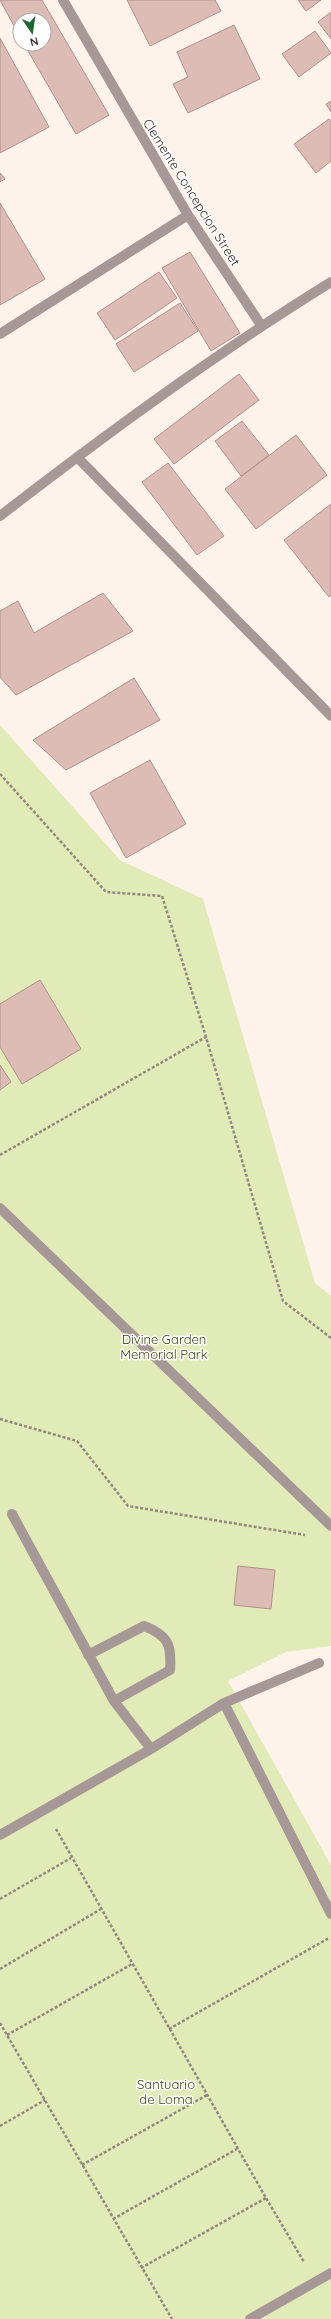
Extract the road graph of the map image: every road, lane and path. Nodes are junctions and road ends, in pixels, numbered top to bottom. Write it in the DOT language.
graph roads {
  1 [pos="62,0"];
  2 [pos="188,215"];
  3 [pos="331,282"];
  4 [pos="261,325"];
  5 [pos="0,334"];
  6 [pos="77,457"];
  7 [pos="0,516"];
  8 [pos="331,716"];
  9 [pos="0,774"];
  10 [pos="206,1037"];
  11 [pos="0,1155"];
  12 [pos="0,1208"];
  13 [pos="331,1338"];
  14 [pos="0,1419"];
  15 [pos="12,1514"];
  16 [pos="331,1526"];
  17 [pos="308,1536"];
  18 [pos="88,1655"];
  19 [pos="319,1663"];
  20 [pos="114,1701"];
  21 [pos="224,1703"];
  22 [pos="151,1749"];
  23 [pos="45,1810"];
  24 [pos="1,1832"];
  25 [pos="71,1858"];
  26 [pos="0,1899"];
  27 [pos="100,1909"];
  28 [pos="331,1914"];
  29 [pos="331,1937"];
  30 [pos="132,1964"];
  31 [pos="0,1969"];
  32 [pos="0,2023"];
  33 [pos="169,2029"];
  34 [pos="7,2035"];
  35 [pos="207,2095"];
  36 [pos="45,2100"];
  37 [pos="0,2126"];
  38 [pos="237,2148"];
  39 [pos="82,2165"];
  40 [pos="266,2198"];
  41 [pos="113,2219"];
  42 [pos="141,2268"];
  43 [pos="331,2273"];
  44 [pos="316,2281"];
  45 [pos="172,2319"];
  46 [pos="250,2319"];
  1 -- 2 [label="street, Clemente Concepcion Street"];
  2 -- 4 [label="street, Clemente Concepcion Street"];
  2 -- 5 [label="street"];
  3 -- 4 [label="street"];
  4 -- 6 [label="street"];
  6 -- 7 [label="street"];
  6 -- 8 [label="street"];
  9 -- 10 [label="path"];
  10 -- 11 [label="path"];
  10 -- 13 [label="path"];
  12 -- 16 [label="street"];
  14 -- 17 [label="path"];
  15 -- 18 [label="street"];
  18 -- 20 [label="street"];
  18 -- 20 [label="street"];
  19 -- 21 [label="street"];
  20 -- 22 [label="street"];
  21 -- 22 [label="street"];
  21 -- 28 [label="street"];
  22 -- 23 [label="street"];
  23 -- 24 [label="street"];
  23 -- 25 [label="path"];
  25 -- 26 [label="path"];
  25 -- 27 [label="path"];
  27 -- 30 [label="path"];
  27 -- 31 [label="path"];
  29 -- 33 [label="path"];
  30 -- 33 [label="path"];
  30 -- 34 [label="path"];
  32 -- 34 [label="path"];
  33 -- 35 [label="path"];
  34 -- 36 [label="path"];
  35 -- 38 [label="path"];
  35 -- 39 [label="path"];
  36 -- 37 [label="path"];
  36 -- 39 [label="path"];
  38 -- 40 [label="path"];
  38 -- 41 [label="path"];
  39 -- 41 [label="path"];
  40 -- 42 [label="path"];
  40 -- 44 [label="path"];
  41 -- 42 [label="path"];
  42 -- 45 [label="path"];
  43 -- 44 [label="street"];
  44 -- 46 [label="street"];
}
